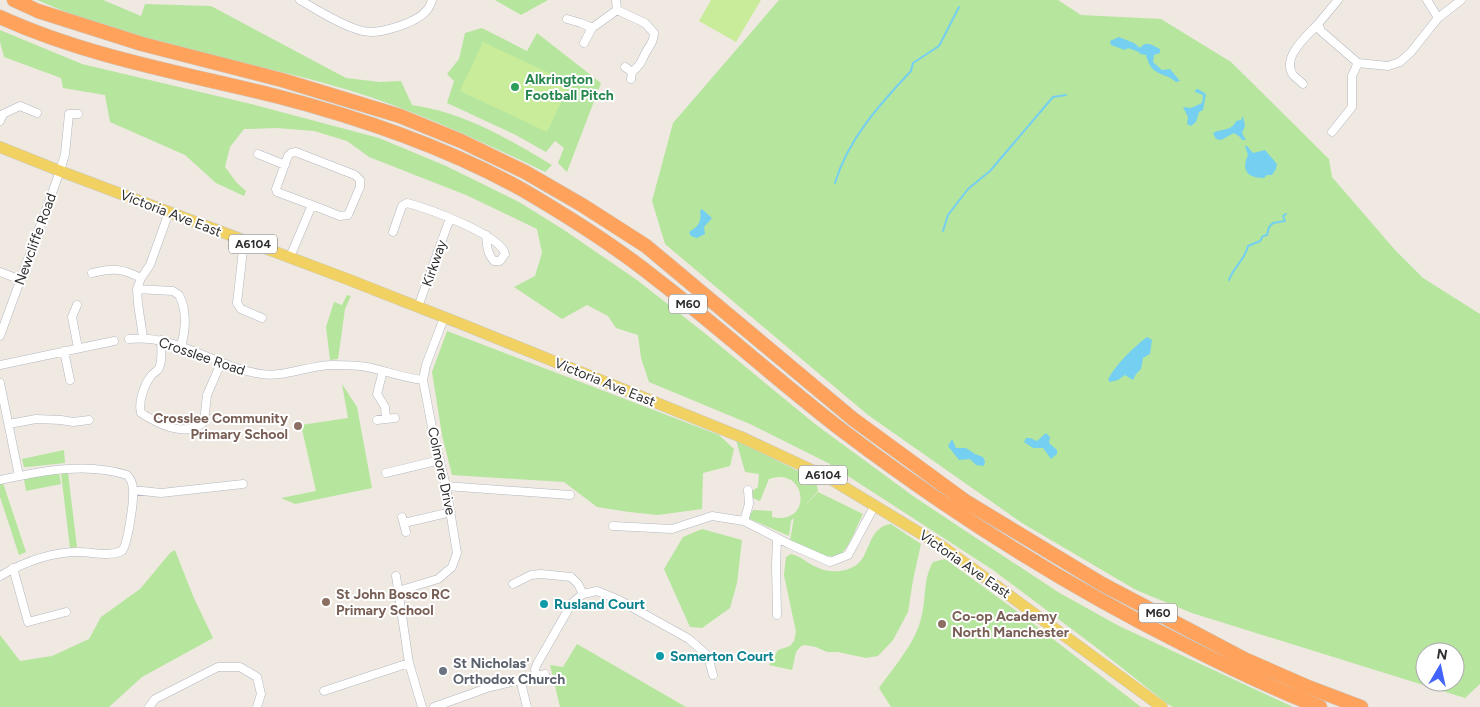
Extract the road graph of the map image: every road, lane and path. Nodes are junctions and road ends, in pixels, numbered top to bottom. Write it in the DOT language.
graph roads {
  1 [pos="14,0"];
  2 [pos="300,0"];
  3 [pos="432,0"];
  4 [pos="616,0"];
  5 [pos="1338,0"];
  6 [pos="1427,0"];
  7 [pos="1461,0"];
  8 [pos="617,10"];
  9 [pos="0,17"];
  10 [pos="1438,18"];
  11 [pos="567,20"];
  12 [pos="1318,24"];
  13 [pos="592,28"];
  14 [pos="584,43"];
  15 [pos="1358,64"];
  16 [pos="630,72"];
  17 [pos="1303,84"];
  18 [pos="37,113"];
  19 [pos="78,114"];
  20 [pos="0,121"];
  21 [pos="1332,132"];
  22 [pos="0,147"];
  23 [pos="258,154"];
  24 [pos="285,165"];
  25 [pos="60,171"];
  26 [pos="312,205"];
  27 [pos="169,212"];
  28 [pos="450,218"];
  29 [pos="393,232"];
  30 [pos="486,236"];
  31 [pos="244,241"];
  32 [pos="290,257"];
  33 [pos="0,272"];
  34 [pos="92,273"];
  35 [pos="141,278"];
  36 [pos="21,280"];
  37 [pos="137,289"];
  38 [pos="77,305"];
  39 [pos="418,307"];
  40 [pos="262,318"];
  41 [pos="444,318"];
  42 [pos="0,336"];
  43 [pos="143,337"];
  44 [pos="129,339"];
  45 [pos="161,340"];
  46 [pos="114,341"];
  47 [pos="181,346"];
  48 [pos="78,348"];
  49 [pos="64,351"];
  50 [pos="221,363"];
  51 [pos="0,365"];
  52 [pos="383,371"];
  53 [pos="70,380"];
  54 [pos="423,380"];
  55 [pos="0,383"];
  56 [pos="395,418"];
  57 [pos="386,419"];
  58 [pos="89,420"];
  59 [pos="377,420"];
  60 [pos="9,424"];
  61 [pos="440,460"];
  62 [pos="394,461"];
  63 [pos="396,470"];
  64 [pos="386,473"];
  65 [pos="19,476"];
  66 [pos="0,480"];
  67 [pos="243,484"];
  68 [pos="446,486"];
  69 [pos="134,490"];
  70 [pos="748,490"];
  71 [pos="570,495"];
  72 [pos="875,505"];
  73 [pos="451,512"];
  74 [pos="744,521"];
  75 [pos="613,526"];
  76 [pos="406,532"];
  77 [pos="777,538"];
  78 [pos="13,568"];
  79 [pos="0,576"];
  80 [pos="396,576"];
  81 [pos="513,584"];
  82 [pos="398,591"];
  83 [pos="583,594"];
  84 [pos="66,612"];
  85 [pos="777,615"];
  86 [pos="409,662"];
  87 [pos="546,674"];
  88 [pos="536,675"];
  89 [pos="713,675"];
  90 [pos="520,679"];
  91 [pos="324,690"];
  92 [pos="149,707"];
  93 [pos="257,707"];
  94 [pos="422,707"];
  95 [pos="434,707"];
  96 [pos="527,707"];
  97 [pos="1162,707"];
  98 [pos="1320,707"];
  99 [pos="1361,707"];
  1 -- 99 [label="highway, M60"];
  2 -- 3 [label="street"];
  4 -- 8 [label="street"];
  5 -- 12 [label="street"];
  6 -- 10 [label="street"];
  7 -- 10 [label="street"];
  8 -- 13 [label="street"];
  8 -- 16 [label="street"];
  9 -- 98 [label="highway, M60"];
  10 -- 15 [label="street"];
  11 -- 13 [label="street"];
  12 -- 15 [label="street"];
  12 -- 17 [label="street"];
  13 -- 14 [label="street"];
  15 -- 21 [label="street"];
  18 -- 20 [label="street"];
  19 -- 25 [label="street, Newcliffe Road"];
  22 -- 25 [label="main road, Victoria Ave East / A6104"];
  23 -- 24 [label="street"];
  24 -- 26 [label="street"];
  24 -- 26 [label="street"];
  25 -- 27 [label="main road, Victoria Ave East / A6104"];
  25 -- 36 [label="street, Newcliffe Road"];
  26 -- 32 [label="street"];
  27 -- 31 [label="main road, Victoria Ave East / A6104"];
  27 -- 35 [label="street"];
  28 -- 29 [label="street"];
  28 -- 30 [label="street"];
  28 -- 39 [label="street, Kirkway"];
  31 -- 32 [label="main road, Victoria Ave East / A6104"];
  31 -- 40 [label="street"];
  32 -- 39 [label="main road, Victoria Ave East / A6104"];
  33 -- 36 [label="street"];
  34 -- 35 [label="street"];
  35 -- 37 [label="street"];
  36 -- 42 [label="street, Newcliffe Road"];
  37 -- 43 [label="street"];
  37 -- 47 [label="street"];
  38 -- 48 [label="street"];
  39 -- 41 [label="main road, Victoria Ave East / A6104"];
  41 -- 54 [label="street, Colmore Drive"];
  41 -- 72 [label="main road, Victoria Ave East / A6104"];
  43 -- 44 [label="street, Crosslee Road"];
  43 -- 45 [label="street, Crosslee Road"];
  45 -- 47 [label="street, Crosslee Road"];
  45 -- 50 [label="street"];
  46 -- 48 [label="street"];
  47 -- 50 [label="street, Crosslee Road"];
  48 -- 49 [label="street"];
  49 -- 51 [label="street"];
  49 -- 53 [label="street"];
  50 -- 52 [label="street, Crosslee Road"];
  52 -- 54 [label="street, Crosslee Road"];
  52 -- 57 [label="street"];
  54 -- 61 [label="street, Colmore Drive"];
  55 -- 60 [label="street"];
  56 -- 57 [label="street"];
  57 -- 59 [label="street"];
  58 -- 60 [label="street"];
  60 -- 65 [label="street"];
  61 -- 63 [label="street"];
  61 -- 68 [label="street, Colmore Drive"];
  62 -- 63 [label="street"];
  63 -- 64 [label="street"];
  65 -- 66 [label="street"];
  65 -- 69 [label="street"];
  67 -- 69 [label="street"];
  68 -- 71 [label="street"];
  68 -- 73 [label="street, Colmore Drive"];
  69 -- 78 [label="street"];
  70 -- 74 [label="street"];
  72 -- 77 [label="street"];
  72 -- 97 [label="main road, Victoria Ave East / A6104"];
  73 -- 76 [label="street"];
  73 -- 82 [label="street, Colmore Drive"];
  74 -- 75 [label="street"];
  74 -- 77 [label="street"];
  77 -- 85 [label="street"];
  78 -- 79 [label="street"];
  78 -- 84 [label="street"];
  80 -- 82 [label="street"];
  81 -- 83 [label="street"];
  82 -- 86 [label="street"];
  83 -- 88 [label="street"];
  83 -- 89 [label="street"];
  86 -- 91 [label="street"];
  86 -- 94 [label="street"];
  87 -- 88 [label="street"];
  88 -- 90 [label="street"];
  90 -- 95 [label="street"];
  90 -- 96 [label="street"];
  92 -- 93 [label="street"];
}
